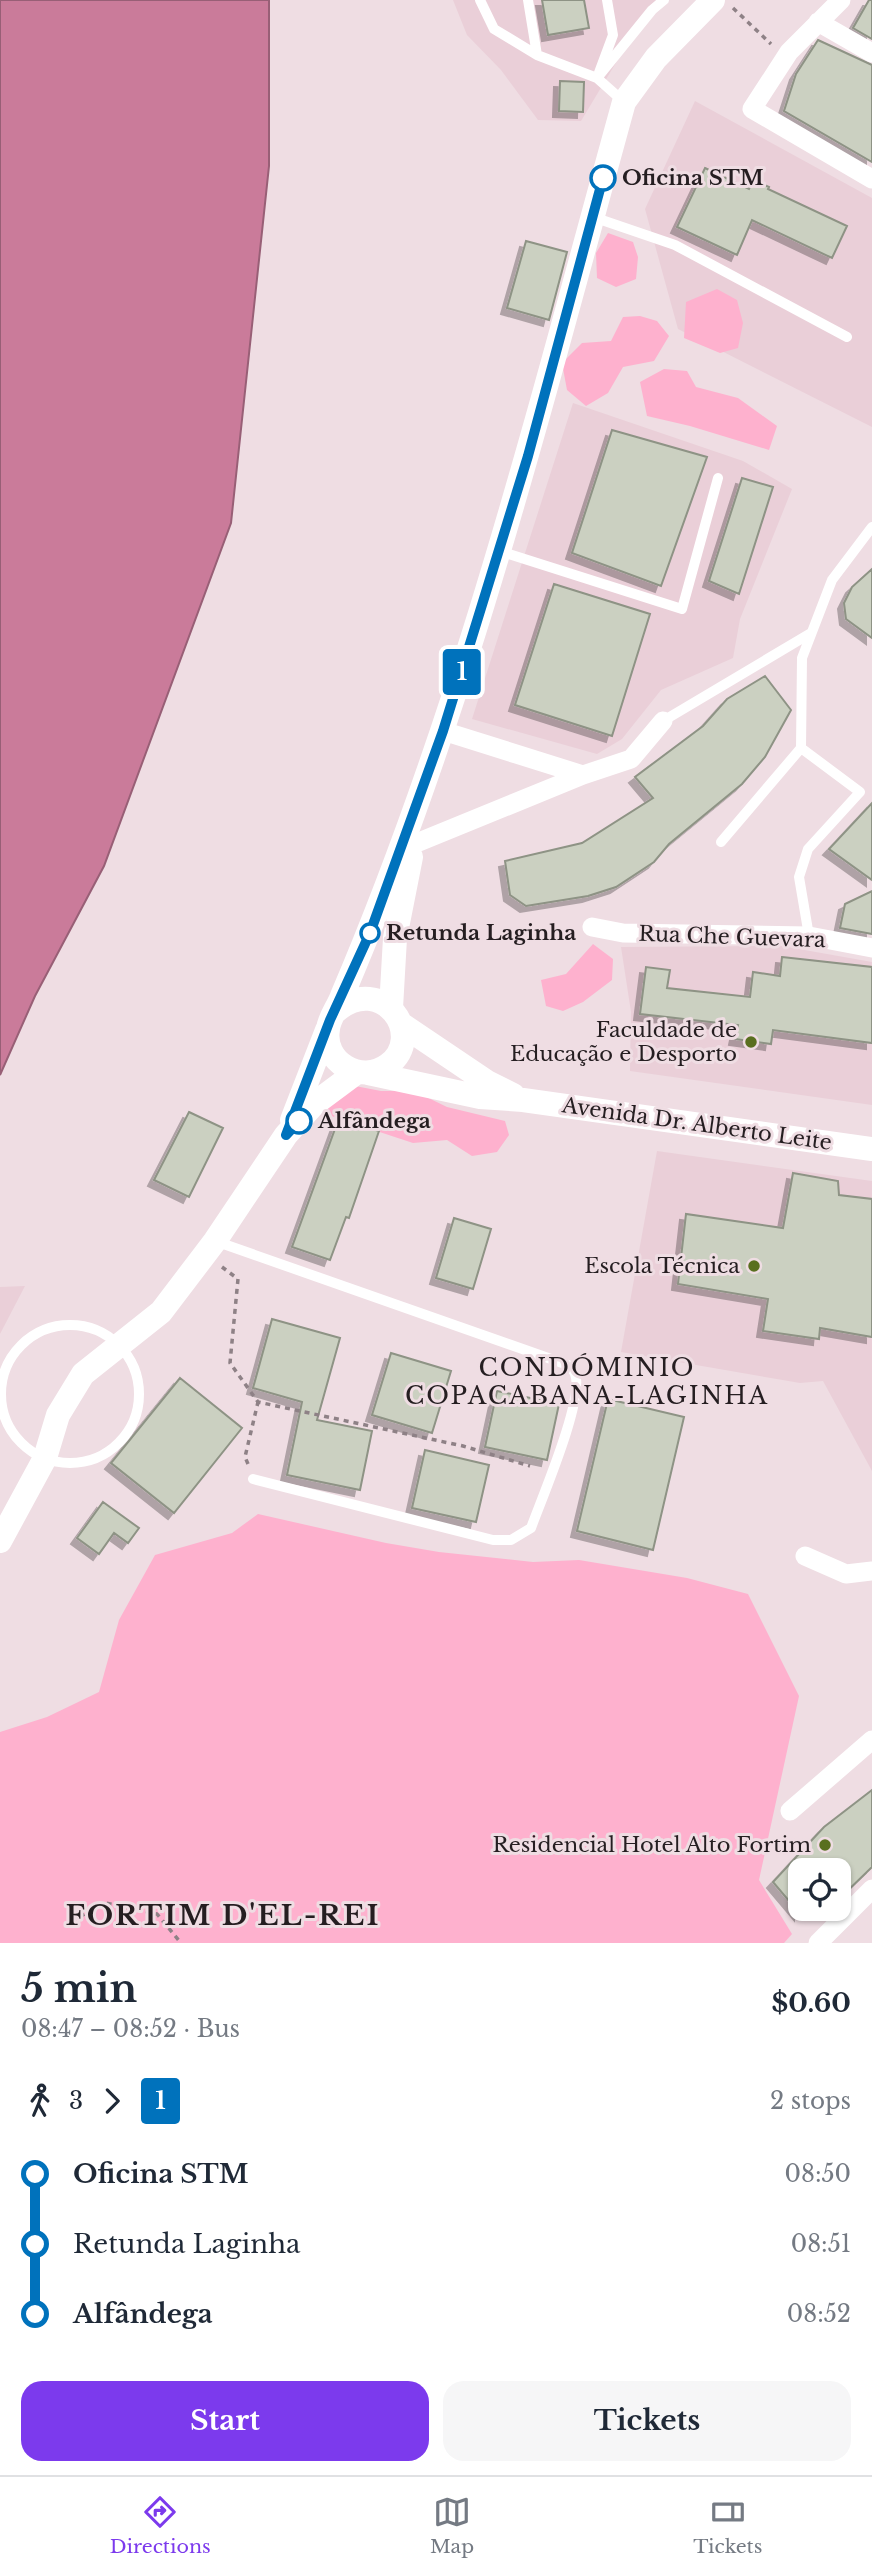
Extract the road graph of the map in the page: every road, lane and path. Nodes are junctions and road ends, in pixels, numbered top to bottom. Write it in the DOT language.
graph roads {
  1 [pos="480,0"];
  2 [pos="528,0"];
  3 [pos="607,0"];
  4 [pos="664,0"];
  5 [pos="841,0"];
  6 [pos="722,3"];
  7 [pos="818,22"];
  8 [pos="758,32"];
  9 [pos="872,53"];
  10 [pos="537,55"];
  11 [pos="597,78"];
  12 [pos="624,102"];
  13 [pos="872,179"];
  14 [pos="593,217"];
  15 [pos="848,337"];
  16 [pos="718,478"];
  17 [pos="872,527"];
  18 [pos="499,551"];
  19 [pos="811,633"];
  20 [pos="663,722"];
  21 [pos="443,731"];
  22 [pos="801,748"];
  23 [pos="583,775"];
  24 [pos="413,832"];
  25 [pos="721,842"];
  26 [pos="592,928"];
  27 [pos="809,936"];
  28 [pos="872,948"];
  29 [pos="396,1016"];
  30 [pos="332,1020"];
  31 [pos="363,1072"];
  32 [pos="523,1100"];
  33 [pos="286,1135"];
  34 [pos="872,1149"];
  35 [pos="215,1241"];
  36 [pos="238,1279"];
  37 [pos="117,1345"];
  38 [pos="258,1402"];
  39 [pos="45,1458"];
  40 [pos="530,1466"];
  41 [pos="253,1479"];
  42 [pos="0,1541"];
  43 [pos="806,1556"];
  44 [pos="872,1571"];
  45 [pos="872,1740"];
  46 [pos="790,1811"];
  47 [pos="872,1889"];
  48 [pos="71,1921"];
  49 [pos="181,1943"];
  50 [pos="818,1943"];
  1 -- 10 [label="lane"];
  2 -- 10 [label="lane"];
  3 -- 11 [label="lane"];
  4 -- 11 [label="lane"];
  5 -- 7 [label="street"];
  6 -- 8 [label="path"];
  6 -- 12 [label="street"];
  7 -- 9 [label="street"];
  7 -- 13 [label="street"];
  10 -- 11 [label="lane"];
  11 -- 12 [label="lane"];
  12 -- 14 [label="street"];
  14 -- 15 [label="lane"];
  14 -- 18 [label="street"];
  16 -- 18 [label="lane"];
  17 -- 19 [label="lane"];
  18 -- 21 [label="street"];
  19 -- 20 [label="lane"];
  19 -- 22 [label="lane"];
  20 -- 23 [label="street"];
  21 -- 23 [label="street"];
  21 -- 24 [label="street"];
  22 -- 25 [label="lane"];
  22 -- 27 [label="lane"];
  23 -- 24 [label="street"];
  24 -- 29 [label="street"];
  24 -- 30 [label="street"];
  26 -- 27 [label="street, Rua Che Guevara"];
  27 -- 28 [label="street, Rua Che Guevara"];
  29 -- 30 [label="street"];
  29 -- 31 [label="street"];
  29 -- 32 [label="street, Avenida Dr. Alberto Leite"];
  30 -- 31 [label="street"];
  30 -- 33 [label="street"];
  31 -- 32 [label="street, Avenida Dr. Alberto Leite"];
  31 -- 33 [label="street"];
  32 -- 34 [label="street, Avenida Dr. Alberto Leite"];
  33 -- 35 [label="street"];
  35 -- 37 [label="street"];
  35 -- 41 [label="lane"];
  36 -- 38 [label="path"];
  37 -- 39 [label="street"];
  37 -- 39 [label="lane"];
  37 -- 39 [label="lane"];
  38 -- 40 [label="path"];
  38 -- 41 [label="path"];
  39 -- 42 [label="street"];
  43 -- 44 [label="street"];
  45 -- 46 [label="street"];
  47 -- 50 [label="street"];
  48 -- 49 [label="path"];
}
